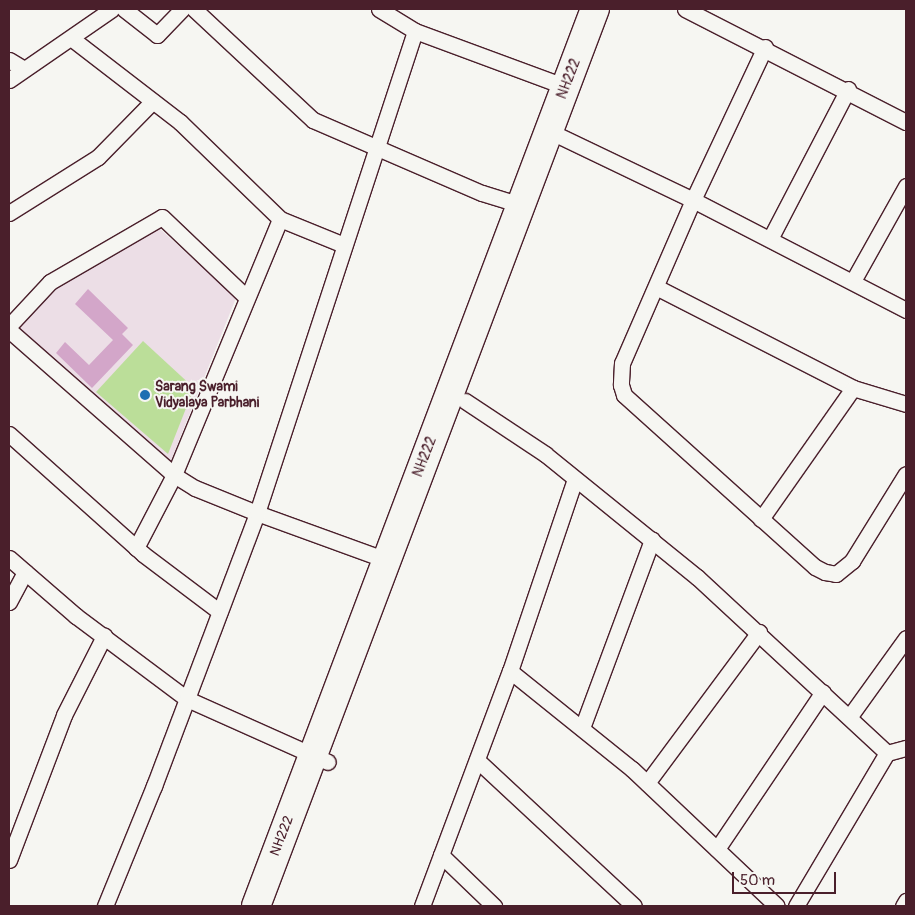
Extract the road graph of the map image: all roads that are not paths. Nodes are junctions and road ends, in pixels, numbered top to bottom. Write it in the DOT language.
graph roads {
  1 [pos="112,9"];
  2 [pos="124,9"];
  3 [pos="182,9"];
  4 [pos="194,9"];
  5 [pos="379,9"];
  6 [pos="595,9"];
  7 [pos="612,9"];
  8 [pos="685,9"];
  9 [pos="415,31"];
  10 [pos="70,38"];
  11 [pos="765,48"];
  12 [pos="9,60"];
  13 [pos="24,70"];
  14 [pos="9,80"];
  15 [pos="566,87"];
  16 [pos="848,90"];
  17 [pos="153,101"];
  18 [pos="906,122"];
  19 [pos="556,134"];
  20 [pos="375,147"];
  21 [pos="906,186"];
  22 [pos="693,200"];
  23 [pos="521,205"];
  24 [pos="9,212"];
  25 [pos="280,219"];
  26 [pos="770,239"];
  27 [pos="344,245"];
  28 [pos="853,281"];
  29 [pos="656,286"];
  30 [pos="247,298"];
  31 [pos="906,310"];
  32 [pos="9,326"];
  33 [pos="9,330"];
  34 [pos="853,388"];
  35 [pos="465,401"];
  36 [pos="906,404"];
  37 [pos="9,434"];
  38 [pos="906,474"];
  39 [pos="174,475"];
  40 [pos="575,479"];
  41 [pos="257,513"];
  42 [pos="761,519"];
  43 [pos="652,540"];
  44 [pos="136,548"];
  45 [pos="9,558"];
  46 [pos="386,560"];
  47 [pos="25,572"];
  48 [pos="9,602"];
  49 [pos="220,612"];
  50 [pos="759,632"];
  51 [pos="104,636"];
  52 [pos="906,638"];
  53 [pos="510,671"];
  54 [pos="823,692"];
  55 [pos="187,699"];
  56 [pos="850,716"];
  57 [pos="582,728"];
  58 [pos="906,748"];
  59 [pos="887,753"];
  60 [pos="320,759"];
  61 [pos="477,760"];
  62 [pos="647,783"];
  63 [pos="717,850"];
  64 [pos="441,855"];
  65 [pos="9,860"];
  66 [pos="906,901"];
  67 [pos="105,906"];
  68 [pos="256,906"];
  69 [pos="272,906"];
  70 [pos="422,906"];
  71 [pos="494,906"];
  72 [pos="634,906"];
  73 [pos="777,906"];
  74 [pos="796,906"];
  75 [pos="903,906"];
  1 -- 10 [label="street"];
  2 -- 3 [label="street"];
  4 -- 20 [label="street"];
  5 -- 9 [label="street"];
  6 -- 15 [label="highway, NH222"];
  7 -- 19 [label="highway, NH222"];
  8 -- 11 [label="street"];
  9 -- 15 [label="street"];
  9 -- 20 [label="street"];
  10 -- 13 [label="street"];
  10 -- 17 [label="street"];
  11 -- 16 [label="street"];
  11 -- 22 [label="street"];
  12 -- 13 [label="street"];
  13 -- 14 [label="street"];
  15 -- 19 [label="highway, NH222"];
  16 -- 18 [label="street"];
  16 -- 26 [label="street"];
  17 -- 24 [label="street"];
  17 -- 25 [label="street"];
  19 -- 22 [label="street"];
  19 -- 23 [label="highway, NH222"];
  19 -- 35 [label="highway, NH222"];
  20 -- 23 [label="street"];
  20 -- 27 [label="street"];
  21 -- 28 [label="street"];
  22 -- 26 [label="street"];
  22 -- 29 [label="street"];
  23 -- 46 [label="highway, NH222"];
  25 -- 27 [label="street"];
  25 -- 30 [label="street"];
  26 -- 28 [label="street"];
  27 -- 41 [label="street"];
  28 -- 31 [label="street"];
  29 -- 34 [label="street"];
  29 -- 42 [label="street"];
  30 -- 32 [label="street"];
  30 -- 39 [label="street"];
  33 -- 39 [label="street"];
  34 -- 36 [label="street"];
  34 -- 42 [label="street"];
  35 -- 40 [label="street"];
  35 -- 60 [label="highway, NH222"];
  37 -- 44 [label="street"];
  38 -- 42 [label="street"];
  39 -- 41 [label="street"];
  39 -- 44 [label="street"];
  40 -- 43 [label="street"];
  40 -- 53 [label="street"];
  41 -- 46 [label="street"];
  41 -- 49 [label="street"];
  43 -- 50 [label="street"];
  43 -- 57 [label="street"];
  44 -- 49 [label="street"];
  45 -- 47 [label="street"];
  46 -- 60 [label="highway, NH222"];
  47 -- 48 [label="street"];
  47 -- 51 [label="street"];
  49 -- 55 [label="street"];
  50 -- 54 [label="street"];
  50 -- 62 [label="street"];
  51 -- 55 [label="street"];
  51 -- 65 [label="street"];
  52 -- 56 [label="street"];
  53 -- 57 [label="street"];
  53 -- 61 [label="street"];
  54 -- 56 [label="street"];
  54 -- 63 [label="street"];
  55 -- 60 [label="street"];
  55 -- 67 [label="street"];
  56 -- 59 [label="street"];
  57 -- 62 [label="street"];
  58 -- 59 [label="street"];
  59 -- 74 [label="street"];
  60 -- 68 [label="highway, NH222"];
  60 -- 69 [label="highway, NH222"];
  61 -- 64 [label="street"];
  61 -- 72 [label="street"];
  62 -- 63 [label="street"];
  63 -- 73 [label="street"];
  64 -- 70 [label="street"];
  64 -- 71 [label="street"];
  66 -- 75 [label="street"];
}
